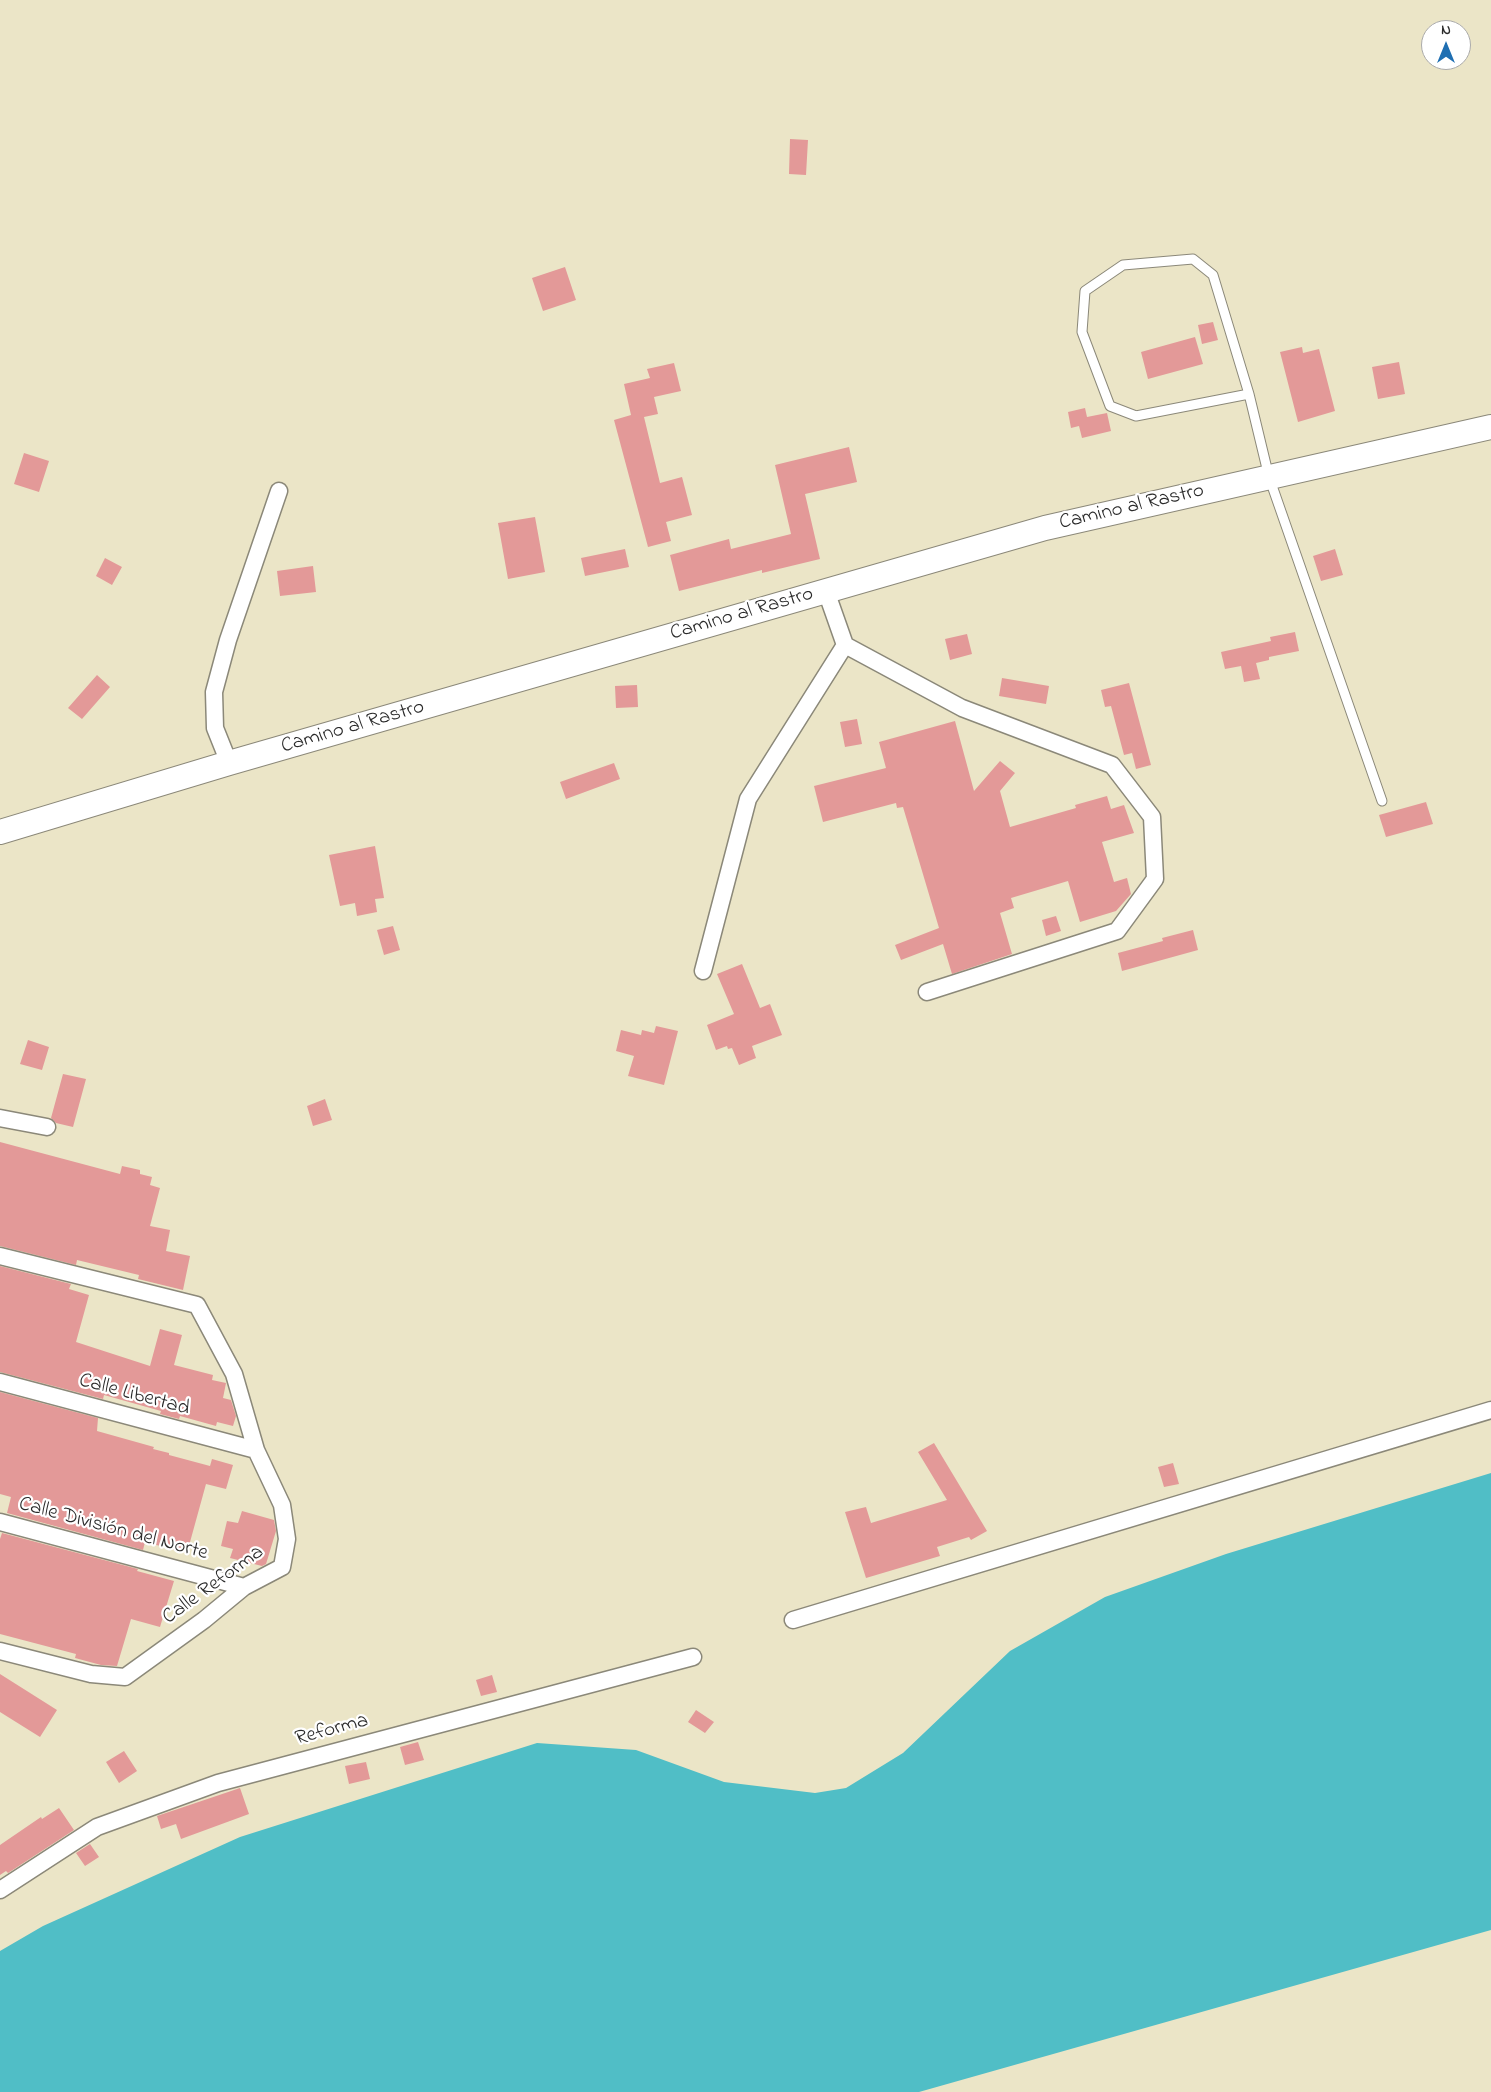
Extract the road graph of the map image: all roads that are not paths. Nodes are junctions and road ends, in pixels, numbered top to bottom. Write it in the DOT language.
graph roads {
  1 [pos="1249,394"];
  2 [pos="1491,427"];
  3 [pos="1268,477"];
  4 [pos="279,491"];
  5 [pos="826,591"];
  6 [pos="845,645"];
  7 [pos="229,763"];
  8 [pos="1382,801"];
  9 [pos="0,832"];
  10 [pos="703,971"];
  11 [pos="927,992"];
  12 [pos="0,1118"];
  13 [pos="46,1127"];
  14 [pos="0,1256"];
  15 [pos="0,1382"];
  16 [pos="1491,1410"];
  17 [pos="256,1450"];
  18 [pos="0,1522"];
  19 [pos="244,1587"];
  20 [pos="793,1620"];
  21 [pos="0,1650"];
  22 [pos="694,1657"];
  23 [pos="0,1890"];
  1 -- 1 [label="lane"];
  1 -- 3 [label="lane"];
  2 -- 3 [label="street, Camino al Rastro"];
  3 -- 5 [label="street, Camino al Rastro"];
  3 -- 8 [label="lane"];
  4 -- 7 [label="street"];
  5 -- 6 [label="street"];
  5 -- 7 [label="street, Camino al Rastro"];
  6 -- 10 [label="street"];
  6 -- 11 [label="street"];
  7 -- 9 [label="street, Camino al Rastro"];
  12 -- 13 [label="street"];
  14 -- 17 [label="street"];
  15 -- 17 [label="street, Calle Libertad"];
  16 -- 20 [label="street"];
  17 -- 19 [label="street, Calle Reforma"];
  18 -- 19 [label="street, Calle División del Norte"];
  19 -- 21 [label="street, Calle Reforma"];
  22 -- 23 [label="street, Reforma"];
}
